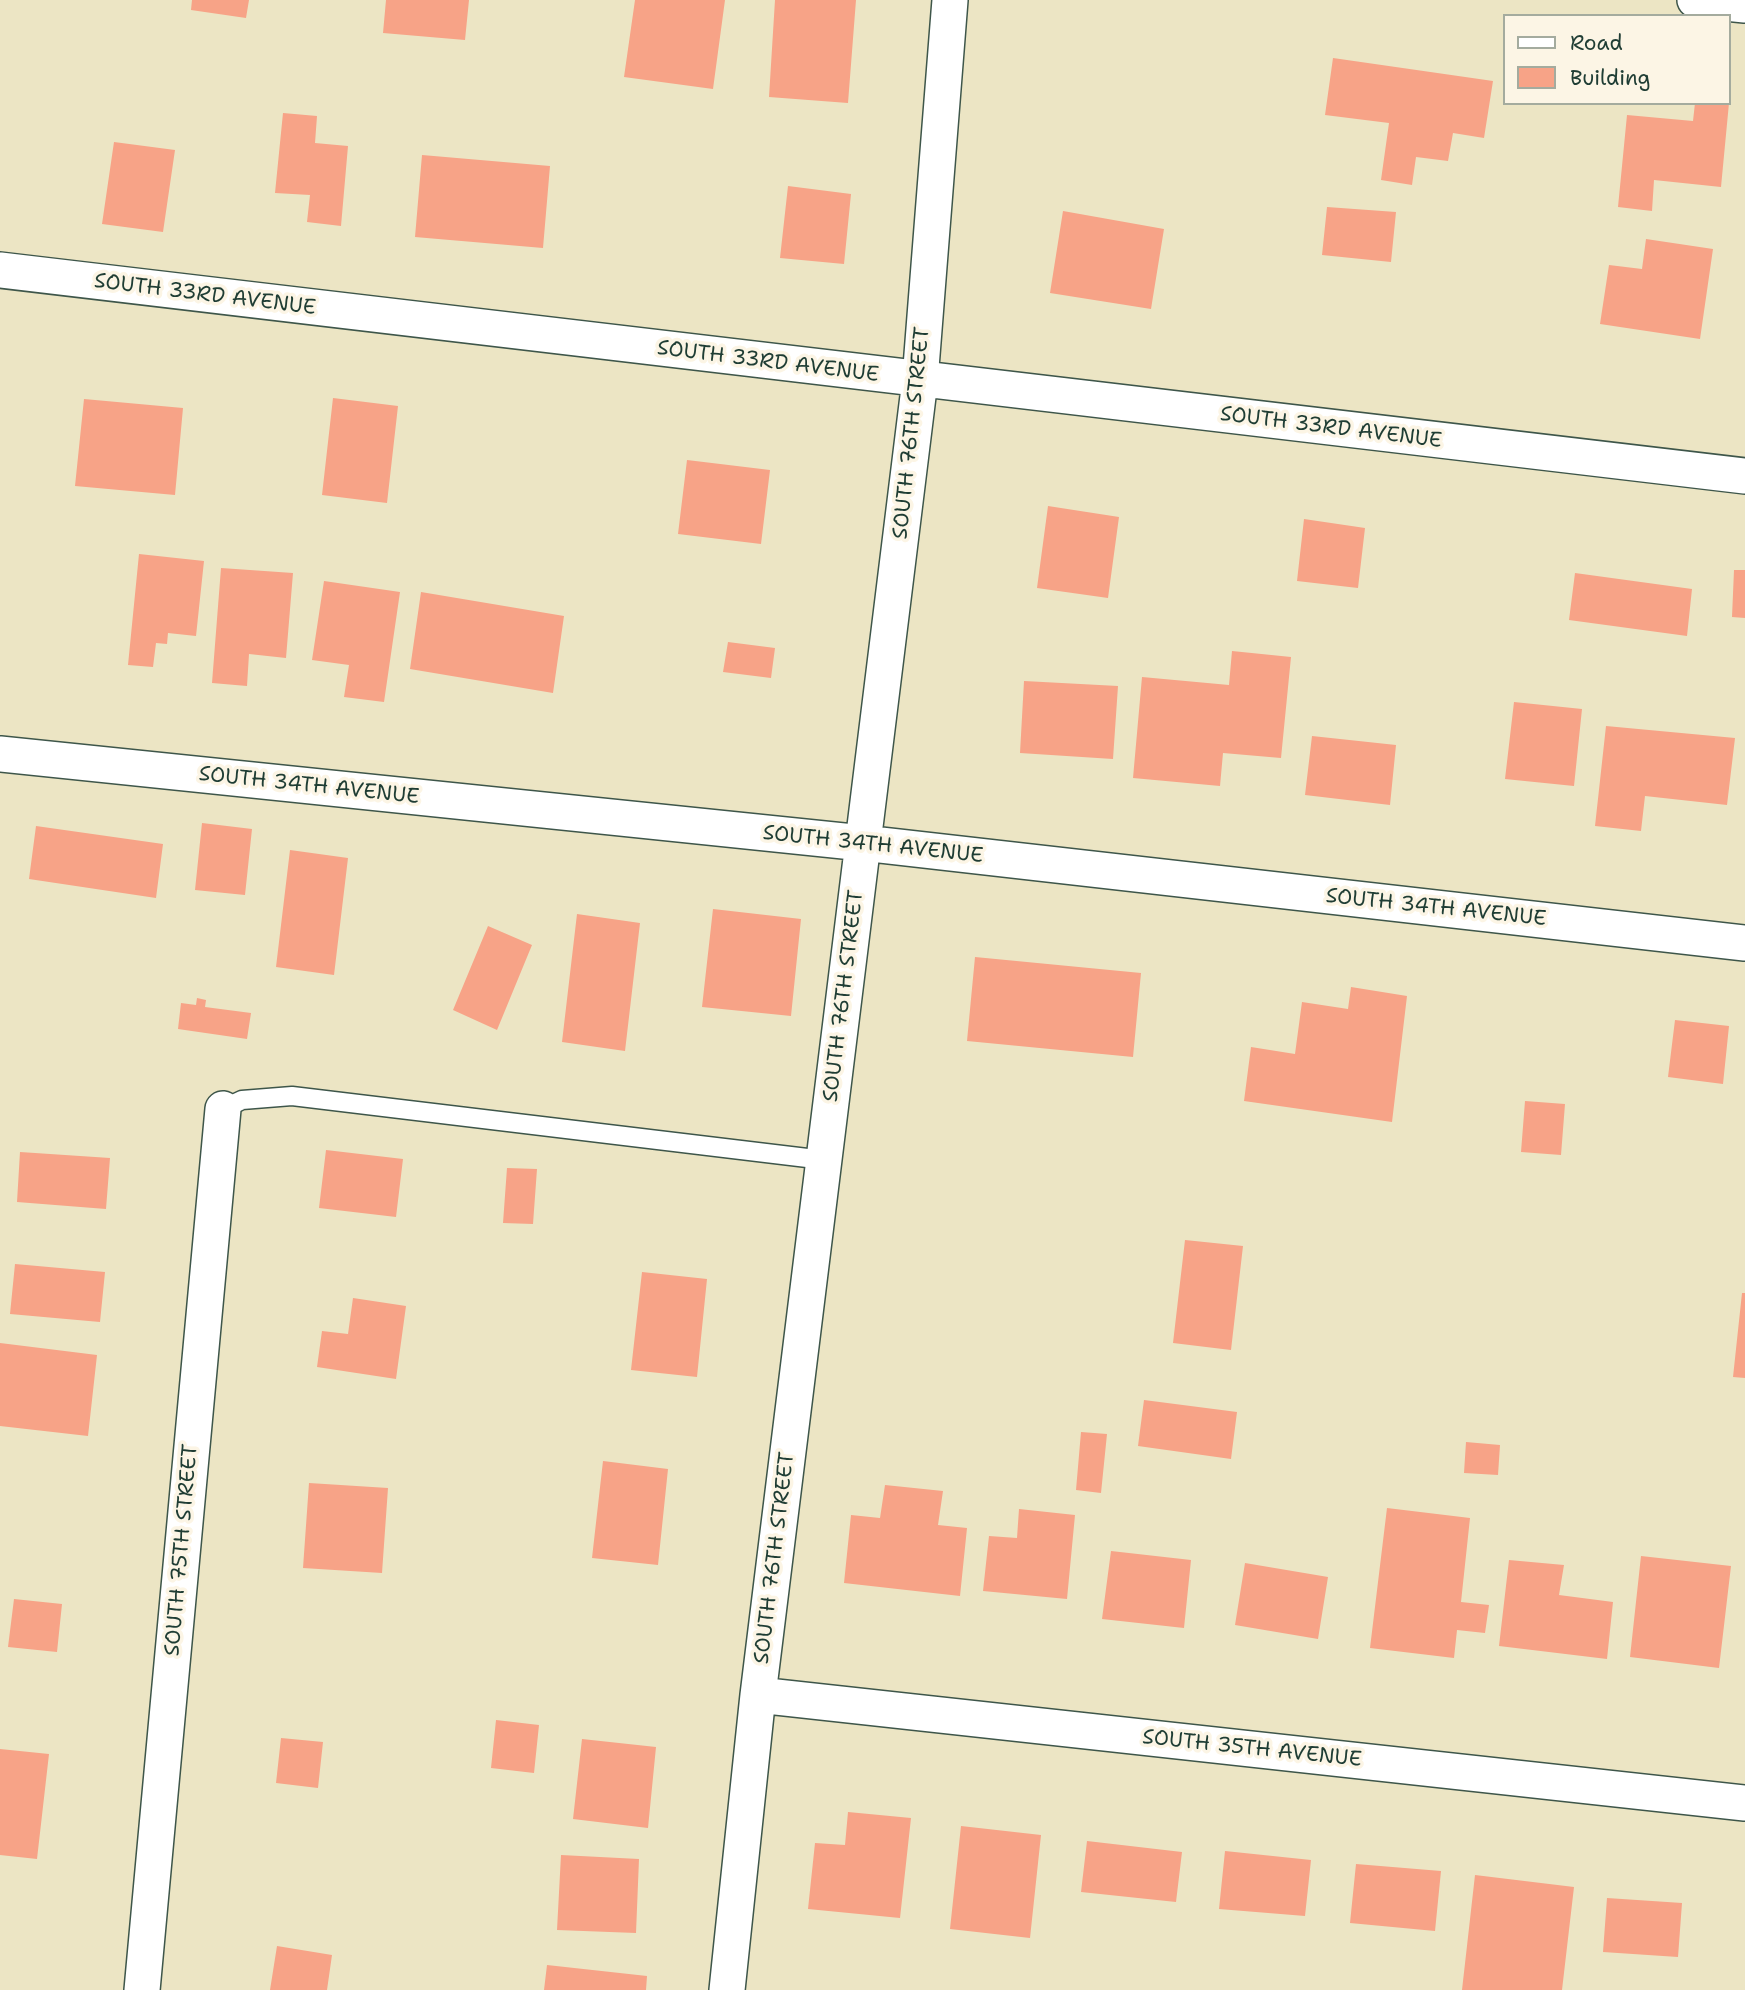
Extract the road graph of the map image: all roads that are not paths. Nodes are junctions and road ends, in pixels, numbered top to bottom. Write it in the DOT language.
graph roads {
  1 [pos="950,0"];
  2 [pos="1695,0"];
  3 [pos="1745,5"];
  4 [pos="0,270"];
  5 [pos="920,380"];
  6 [pos="1745,477"];
  7 [pos="0,754"];
  8 [pos="863,843"];
  9 [pos="1745,943"];
  10 [pos="223,1110"];
  11 [pos="824,1160"];
  12 [pos="758,1695"];
  13 [pos="1745,1803"];
  14 [pos="142,1990"];
  15 [pos="727,1990"];
  1 -- 5 [label="street, SOUTH 76TH STREET"];
  2 -- 3 [label="street"];
  4 -- 5 [label="street, SOUTH 33RD AVENUE"];
  5 -- 6 [label="street, SOUTH 33RD AVENUE"];
  5 -- 8 [label="street, SOUTH 76TH STREET"];
  7 -- 8 [label="street, SOUTH 34TH AVENUE"];
  8 -- 9 [label="street, SOUTH 34TH AVENUE"];
  8 -- 11 [label="street, SOUTH 76TH STREET"];
  10 -- 11 [label="lane"];
  10 -- 14 [label="street, SOUTH 75TH STREET"];
  11 -- 12 [label="street, SOUTH 76TH STREET"];
  12 -- 13 [label="street, SOUTH 35TH AVENUE"];
  12 -- 15 [label="street, SOUTH 76TH STREET"];
}
